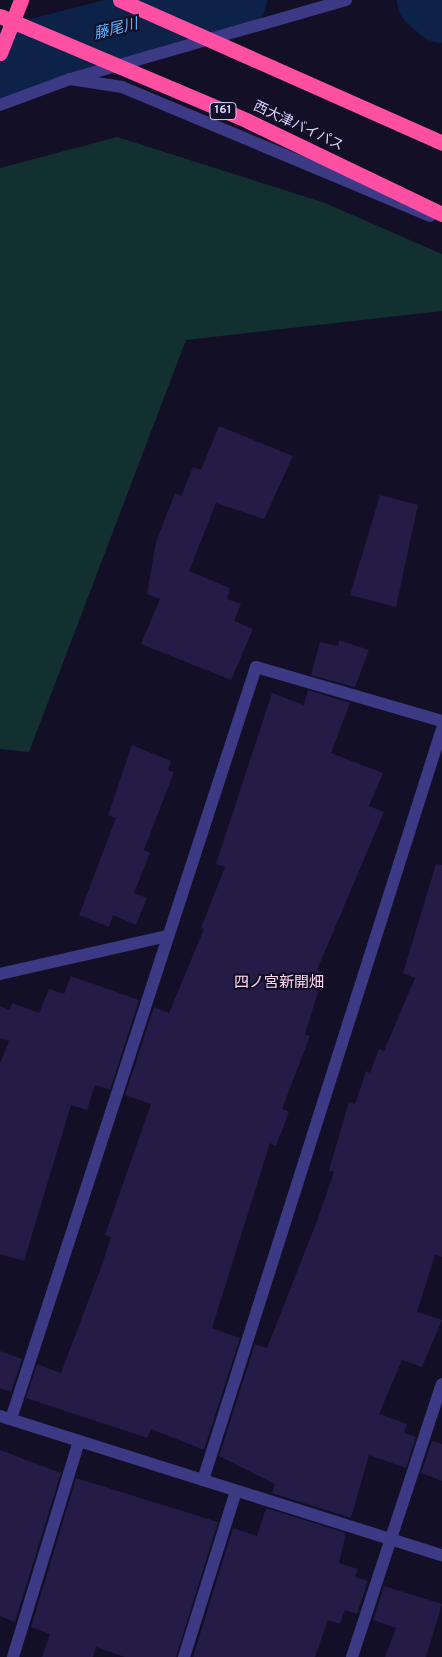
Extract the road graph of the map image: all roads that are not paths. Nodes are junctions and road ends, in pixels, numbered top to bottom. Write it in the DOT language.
graph roads {
  1 [pos="21,0"];
  2 [pos="120,0"];
  3 [pos="346,0"];
  4 [pos="0,16"];
  5 [pos="0,53"];
  6 [pos="70,79"];
  7 [pos="0,105"];
  8 [pos="442,143"];
  9 [pos="442,214"];
  10 [pos="442,221"];
  11 [pos="442,721"];
  12 [pos="442,729"];
  13 [pos="167,936"];
  14 [pos="0,974"];
  15 [pos="442,1384"];
  16 [pos="5,1417"];
  17 [pos="79,1441"];
  18 [pos="204,1480"];
  19 [pos="236,1491"];
  20 [pos="390,1539"];
  21 [pos="442,1555"];
  22 [pos="13,1657"];
  23 [pos="184,1657"];
  24 [pos="352,1657"];
  1 -- 5 [label="highway"];
  2 -- 8 [label="highway, bridge"];
  3 -- 6 [label="street"];
  4 -- 9 [label="highway, 西大津バイパス / 161, bridge"];
  6 -- 7 [label="street"];
  6 -- 10 [label="street"];
  11 -- 13 [label="street"];
  12 -- 18 [label="street"];
  13 -- 14 [label="street"];
  13 -- 16 [label="street"];
  15 -- 20 [label="street"];
  16 -- 17 [label="street"];
  17 -- 18 [label="street"];
  17 -- 22 [label="street"];
  18 -- 19 [label="street"];
  19 -- 20 [label="street"];
  19 -- 23 [label="street"];
  20 -- 21 [label="street"];
  20 -- 24 [label="street"];
}
